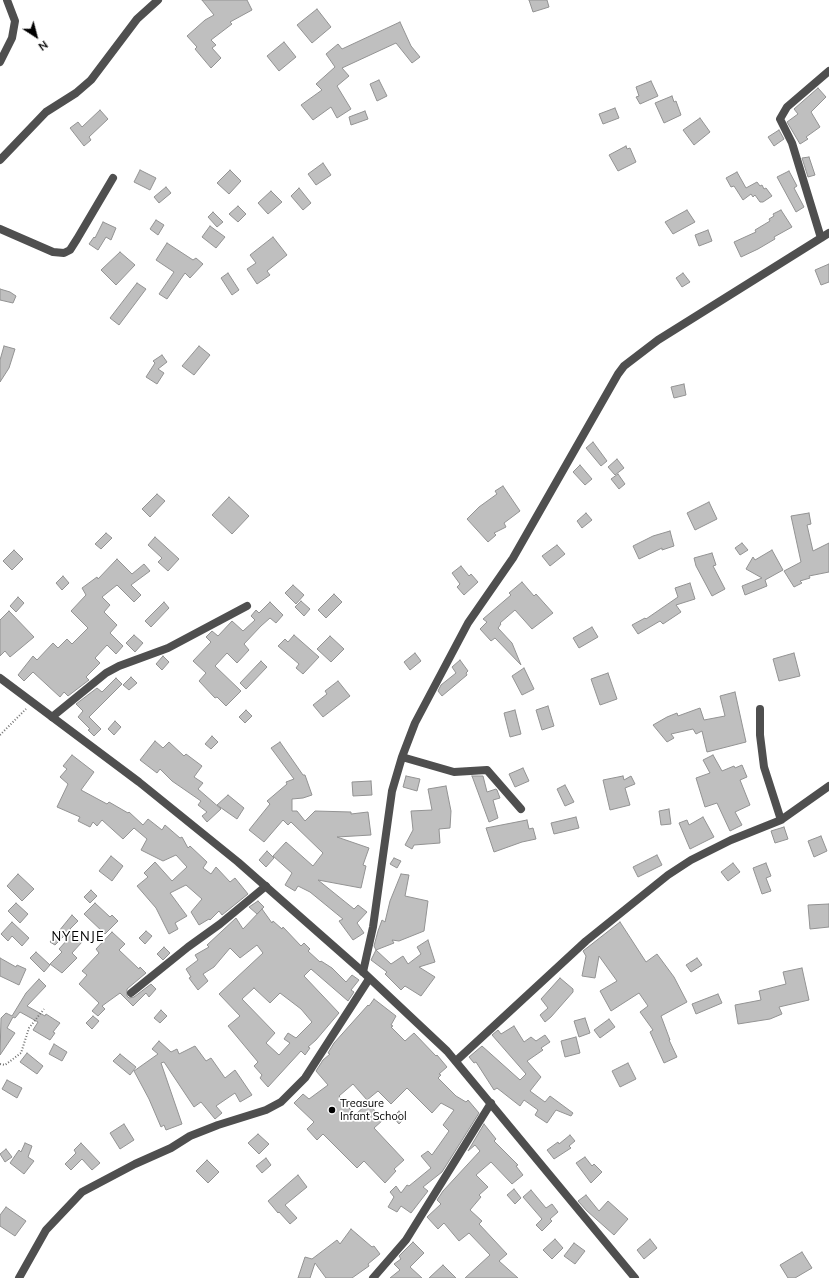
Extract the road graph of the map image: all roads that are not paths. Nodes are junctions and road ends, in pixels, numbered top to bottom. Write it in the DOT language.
graph roads {
  1 [pos="7,0"];
  2 [pos="158,0"];
  3 [pos="0,62"];
  4 [pos="829,71"];
  5 [pos="0,160"];
  6 [pos="113,178"];
  7 [pos="0,229"];
  8 [pos="829,233"];
  9 [pos="821,238"];
  10 [pos="247,606"];
  11 [pos="0,678"];
  12 [pos="760,709"];
  13 [pos="52,717"];
  14 [pos="402,757"];
  15 [pos="829,786"];
  16 [pos="521,809"];
  17 [pos="781,820"];
  18 [pos="266,886"];
  19 [pos="363,972"];
  20 [pos="369,979"];
  21 [pos="131,993"];
  22 [pos="456,1061"];
  23 [pos="491,1103"];
  24 [pos="19,1278"];
  25 [pos="373,1278"];
  26 [pos="635,1278"];
  1 -- 3 [label="street"];
  2 -- 5 [label="street"];
  4 -- 9 [label="street"];
  6 -- 7 [label="street"];
  8 -- 9 [label="street"];
  9 -- 14 [label="street"];
  10 -- 13 [label="street"];
  11 -- 13 [label="street"];
  12 -- 17 [label="street"];
  13 -- 18 [label="street"];
  14 -- 16 [label="street"];
  14 -- 19 [label="street"];
  15 -- 17 [label="street"];
  17 -- 22 [label="street"];
  18 -- 19 [label="street"];
  18 -- 21 [label="street"];
  19 -- 20 [label="street"];
  20 -- 22 [label="street"];
  20 -- 24 [label="street"];
  22 -- 23 [label="street"];
  23 -- 25 [label="street"];
  23 -- 26 [label="street"];
}
